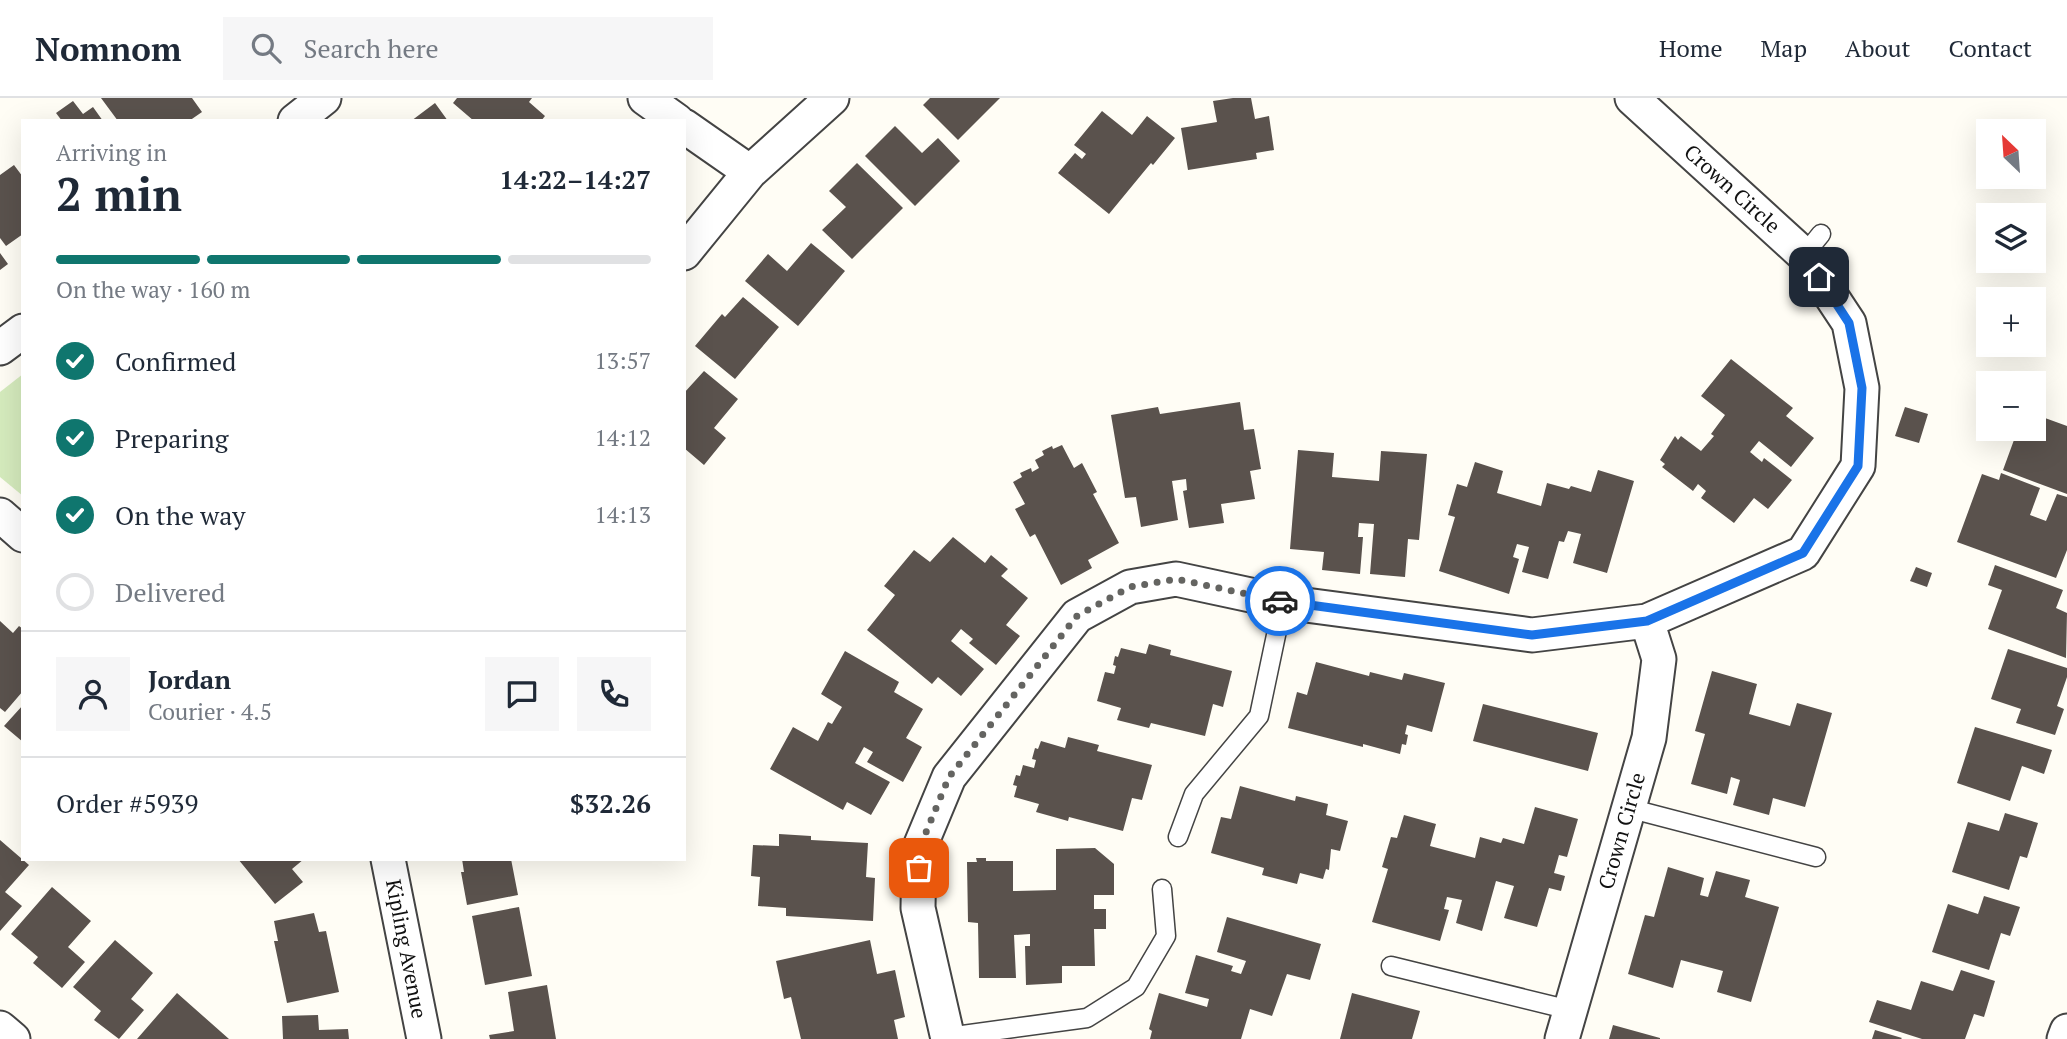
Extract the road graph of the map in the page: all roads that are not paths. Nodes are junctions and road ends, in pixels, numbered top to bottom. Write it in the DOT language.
graph roads {
  1 [pos="324,98"];
  2 [pos="645,98"];
  3 [pos="832,98"];
  4 [pos="1632,98"];
  5 [pos="298,119"];
  6 [pos="674,119"];
  7 [pos="686,127"];
  8 [pos="750,172"];
  9 [pos="686,251"];
  10 [pos="21,332"];
  11 [pos="0,348"];
  12 [pos="0,515"];
  13 [pos="21,533"];
  14 [pos="1283,602"];
  15 [pos="1647,621"];
  16 [pos="1628,808"];
  17 [pos="1178,837"];
  18 [pos="1816,857"];
  19 [pos="388,861"];
  20 [pos="1162,890"];
  21 [pos="1391,966"];
  22 [pos="1566,1024"];
  23 [pos="0,1028"];
  24 [pos="2067,1031"];
  25 [pos="948,1038"];
  26 [pos="13,1039"];
  27 [pos="424,1039"];
  28 [pos="2064,1039"];
  1 -- 5 [label="street"];
  2 -- 6 [label="street"];
  3 -- 8 [label="street"];
  4 -- 15 [label="street, Crown Circle"];
  7 -- 8 [label="street"];
  8 -- 9 [label="street"];
  10 -- 11 [label="street"];
  12 -- 13 [label="street"];
  14 -- 15 [label="street, Crown Circle"];
  14 -- 17 [label="lane"];
  14 -- 25 [label="street, Crown Circle"];
  15 -- 16 [label="street, Crown Circle"];
  16 -- 18 [label="lane"];
  16 -- 22 [label="street, Crown Circle"];
  19 -- 27 [label="street, Kipling Avenue"];
  20 -- 25 [label="lane"];
  21 -- 22 [label="lane"];
  23 -- 26 [label="street"];
  24 -- 28 [label="street"];
}
